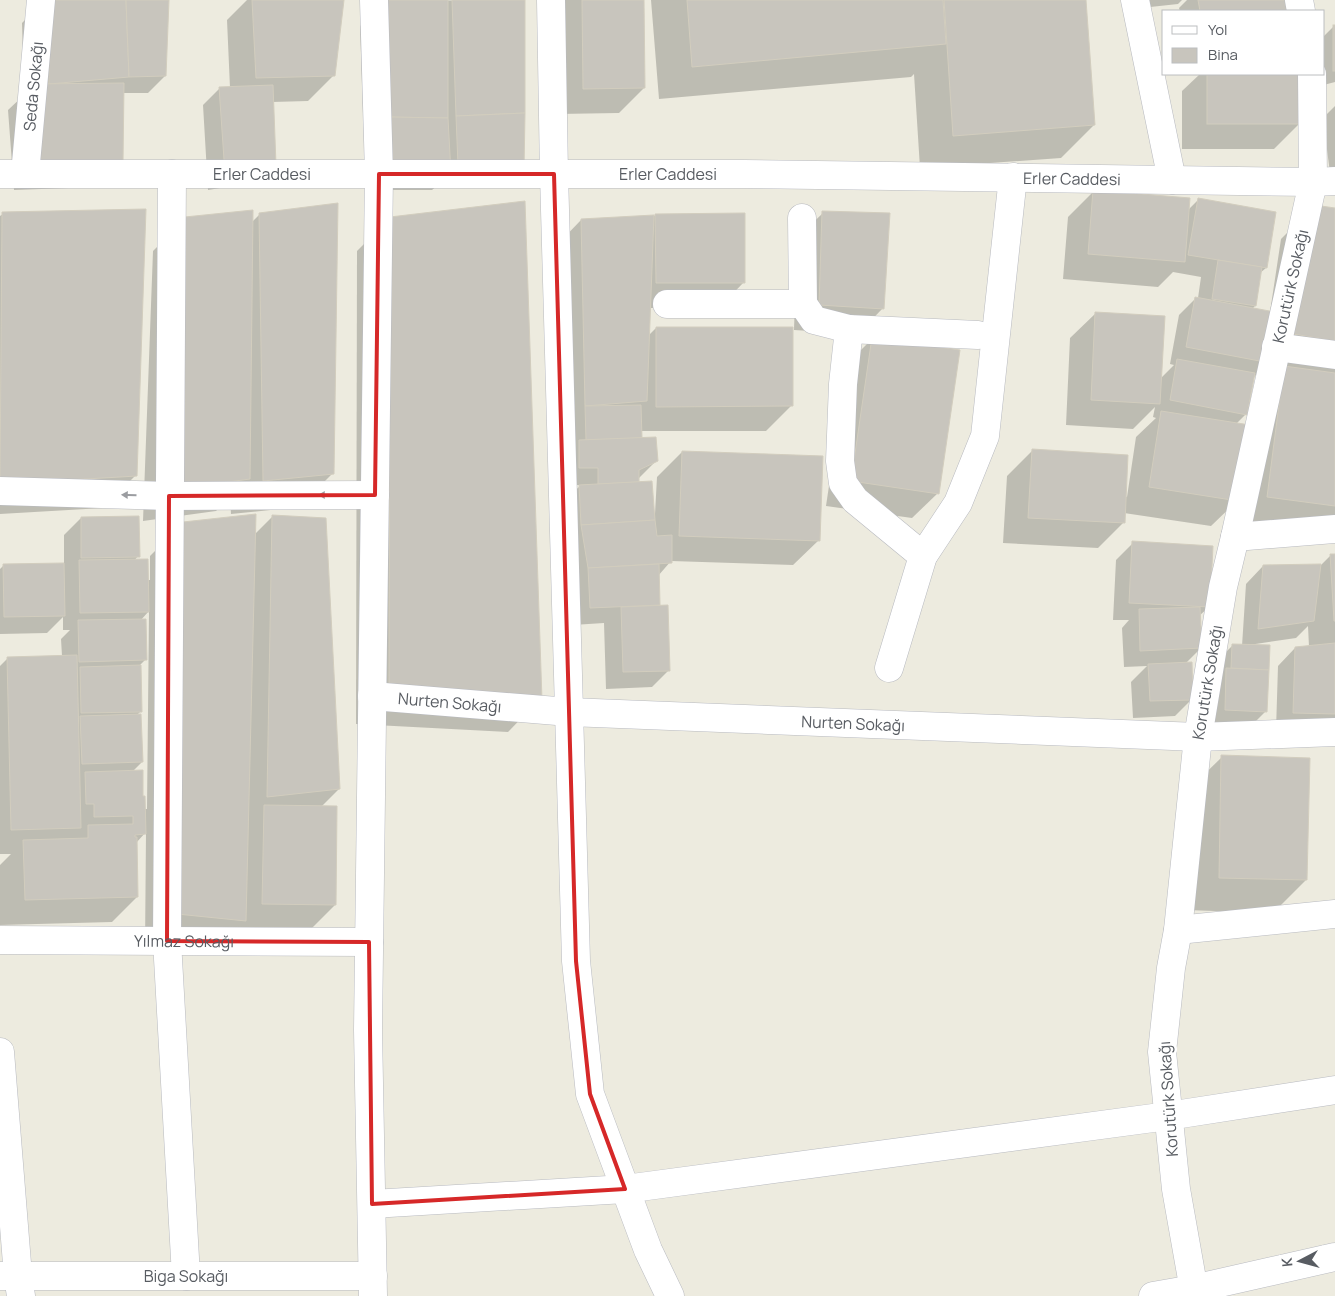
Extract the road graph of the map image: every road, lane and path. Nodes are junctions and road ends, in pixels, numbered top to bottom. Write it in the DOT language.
graph roads {
  1 [pos="41,0"];
  2 [pos="374,0"];
  3 [pos="550,0"];
  4 [pos="1135,0"];
  5 [pos="1312,75"];
  6 [pos="12,174"];
  7 [pos="172,174"];
  8 [pos="379,174"];
  9 [pos="554,174"];
  10 [pos="1013,177"];
  11 [pos="1172,180"];
  12 [pos="1324,182"];
  13 [pos="802,218"];
  14 [pos="667,304"];
  15 [pos="803,304"];
  16 [pos="849,328"];
  17 [pos="978,335"];
  18 [pos="1276,347"];
  19 [pos="1335,355"];
  20 [pos="0,491"];
  21 [pos="375,495"];
  22 [pos="168,496"];
  23 [pos="1335,529"];
  24 [pos="1236,537"];
  25 [pos="923,556"];
  26 [pos="889,668"];
  27 [pos="372,696"];
  28 [pos="569,712"];
  29 [pos="1335,732"];
  30 [pos="1198,737"];
  31 [pos="1335,914"];
  32 [pos="1178,930"];
  33 [pos="0,940"];
  34 [pos="167,941"];
  35 [pos="368,942"];
  36 [pos="0,1052"];
  37 [pos="1335,1090"];
  38 [pos="1168,1116"];
  39 [pos="625,1189"];
  40 [pos="372,1204"];
  41 [pos="1335,1257"];
  42 [pos="186,1276"];
  43 [pos="13,1282"];
  44 [pos="373,1286"];
  45 [pos="1194,1292"];
  46 [pos="670,1296"];
  47 [pos="1153,1296"];
  1 -- 6 [label="street, Seda Sokağı"];
  2 -- 8 [label="street"];
  3 -- 9 [label="street"];
  4 -- 11 [label="street"];
  5 -- 12 [label="street, Korutürk Sokağı"];
  6 -- 7 [label="street, Erler Caddesi"];
  7 -- 8 [label="street, Erler Caddesi"];
  7 -- 22 [label="street"];
  8 -- 9 [label="street, Erler Caddesi"];
  8 -- 21 [label="street"];
  9 -- 10 [label="street, Erler Caddesi"];
  9 -- 28 [label="street"];
  10 -- 11 [label="street, Erler Caddesi"];
  10 -- 25 [label="street"];
  11 -- 12 [label="street, Erler Caddesi"];
  12 -- 18 [label="street, Korutürk Sokağı"];
  13 -- 15 [label="street"];
  14 -- 15 [label="street"];
  15 -- 16 [label="street"];
  16 -- 17 [label="street"];
  16 -- 25 [label="street"];
  18 -- 19 [label="street"];
  18 -- 24 [label="street, Korutürk Sokağı"];
  22 -- 20 [label="street, one-way"];
  21 -- 22 [label="street, one-way"];
  21 -- 27 [label="street"];
  22 -- 34 [label="street"];
  23 -- 24 [label="street"];
  24 -- 30 [label="street, Korutürk Sokağı"];
  25 -- 26 [label="street"];
  27 -- 28 [label="street, Nurten Sokağı"];
  27 -- 35 [label="street"];
  28 -- 30 [label="street, Nurten Sokağı"];
  28 -- 39 [label="street"];
  29 -- 30 [label="street, Nurten Sokağı"];
  30 -- 32 [label="street, Korutürk Sokağı"];
  31 -- 32 [label="street"];
  32 -- 38 [label="street, Korutürk Sokağı"];
  33 -- 34 [label="street, Yılmaz Sokağı"];
  34 -- 35 [label="street, Yılmaz Sokağı"];
  34 -- 42 [label="street"];
  35 -- 40 [label="street"];
  36 -- 43 [label="street"];
  37 -- 38 [label="street"];
  38 -- 39 [label="street"];
  38 -- 45 [label="street, Korutürk Sokağı"];
  39 -- 40 [label="street"];
  39 -- 46 [label="street"];
  40 -- 44 [label="street"];
  41 -- 45 [label="street"];
  42 -- 43 [label="street, Biga Sokağı"];
  42 -- 44 [label="street, Biga Sokağı"];
  45 -- 47 [label="street"];
}
